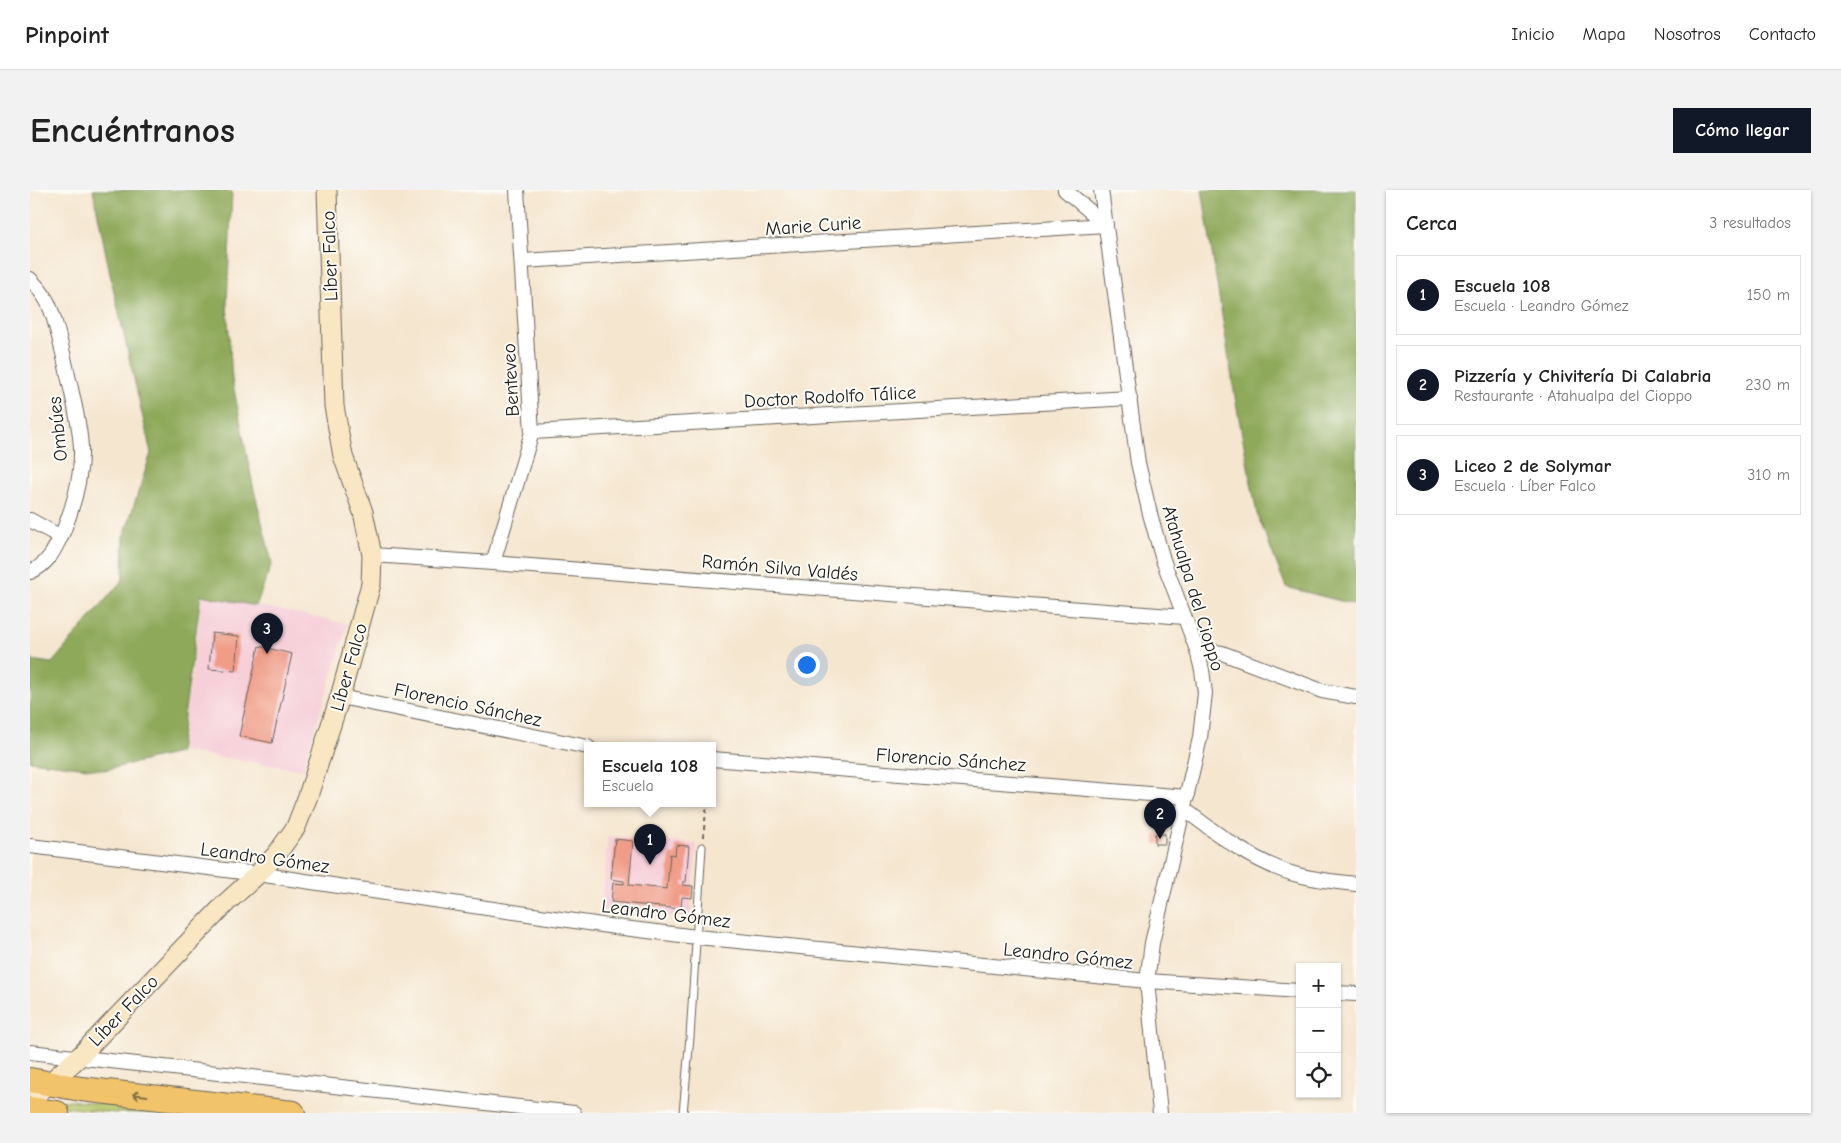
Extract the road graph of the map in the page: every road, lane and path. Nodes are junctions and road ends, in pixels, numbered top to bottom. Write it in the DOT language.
graph roads {
  1 [pos="327,190"];
  2 [pos="517,190"];
  3 [pos="1065,190"];
  4 [pos="1101,190"];
  5 [pos="1106,226"];
  6 [pos="523,261"];
  7 [pos="30,279"];
  8 [pos="1130,398"];
  9 [pos="532,432"];
  10 [pos="30,520"];
  11 [pos="61,537"];
  12 [pos="372,555"];
  13 [pos="493,563"];
  14 [pos="32,572"];
  15 [pos="1184,617"];
  16 [pos="1197,650"];
  17 [pos="340,697"];
  18 [pos="1356,697"];
  19 [pos="584,746"];
  20 [pos="716,759"];
  21 [pos="1185,803"];
  22 [pos="707,807"];
  23 [pos="30,846"];
  24 [pos="702,847"];
  25 [pos="258,874"];
  26 [pos="1356,884"];
  27 [pos="697,937"];
  28 [pos="1147,981"];
  29 [pos="1296,991"];
  30 [pos="1341,993"];
  31 [pos="1356,994"];
  32 [pos="30,1052"];
  33 [pos="78,1058"];
  34 [pos="39,1082"];
  35 [pos="30,1100"];
  36 [pos="30,1109"];
  37 [pos="57,1113"];
  38 [pos="293,1113"];
  39 [pos="574,1113"];
  40 [pos="683,1113"];
  41 [pos="1160,1113"];
  1 -- 12 [label="street, Líber Falco"];
  2 -- 6 [label="street, Benteveo"];
  3 -- 5 [label="street"];
  4 -- 5 [label="street, Atahualpa del Cioppo"];
  5 -- 6 [label="street, Marie Curie"];
  5 -- 8 [label="street, Atahualpa del Cioppo"];
  6 -- 9 [label="street, Benteveo"];
  7 -- 11 [label="street, Ombúes"];
  8 -- 9 [label="street, Doctor Rodolfo Tálice"];
  8 -- 15 [label="street, Atahualpa del Cioppo"];
  9 -- 13 [label="street, Benteveo"];
  10 -- 11 [label="street"];
  11 -- 14 [label="street, Ombúes"];
  12 -- 13 [label="street, Ramón Silva Valdés"];
  12 -- 17 [label="street, Líber Falco"];
  13 -- 15 [label="street, Ramón Silva Valdés"];
  15 -- 16 [label="street, Atahualpa del Cioppo"];
  16 -- 18 [label="street"];
  16 -- 21 [label="street, Atahualpa del Cioppo"];
  17 -- 19 [label="street, Florencio Sánchez"];
  17 -- 25 [label="street, Líber Falco"];
  20 -- 21 [label="street, Florencio Sánchez"];
  21 -- 26 [label="street"];
  21 -- 28 [label="street, Atahualpa del Cioppo"];
  22 -- 24 [label="path"];
  23 -- 25 [label="street, Leandro Gómez"];
  24 -- 27 [label="lane"];
  25 -- 27 [label="street, Leandro Gómez"];
  25 -- 33 [label="street, Líber Falco"];
  27 -- 28 [label="street, Leandro Gómez"];
  27 -- 40 [label="lane"];
  28 -- 29 [label="street, Leandro Gómez"];
  28 -- 41 [label="street, Atahualpa del Cioppo"];
  30 -- 31 [label="street"];
  32 -- 33 [label="street"];
  33 -- 34 [label="street, Líber Falco"];
  33 -- 39 [label="street"];
  34 -- 35 [label="street, Líber Falco"];
  38 -- 34 [label="highway, one-way"];
  36 -- 37 [label="highway"];
}
